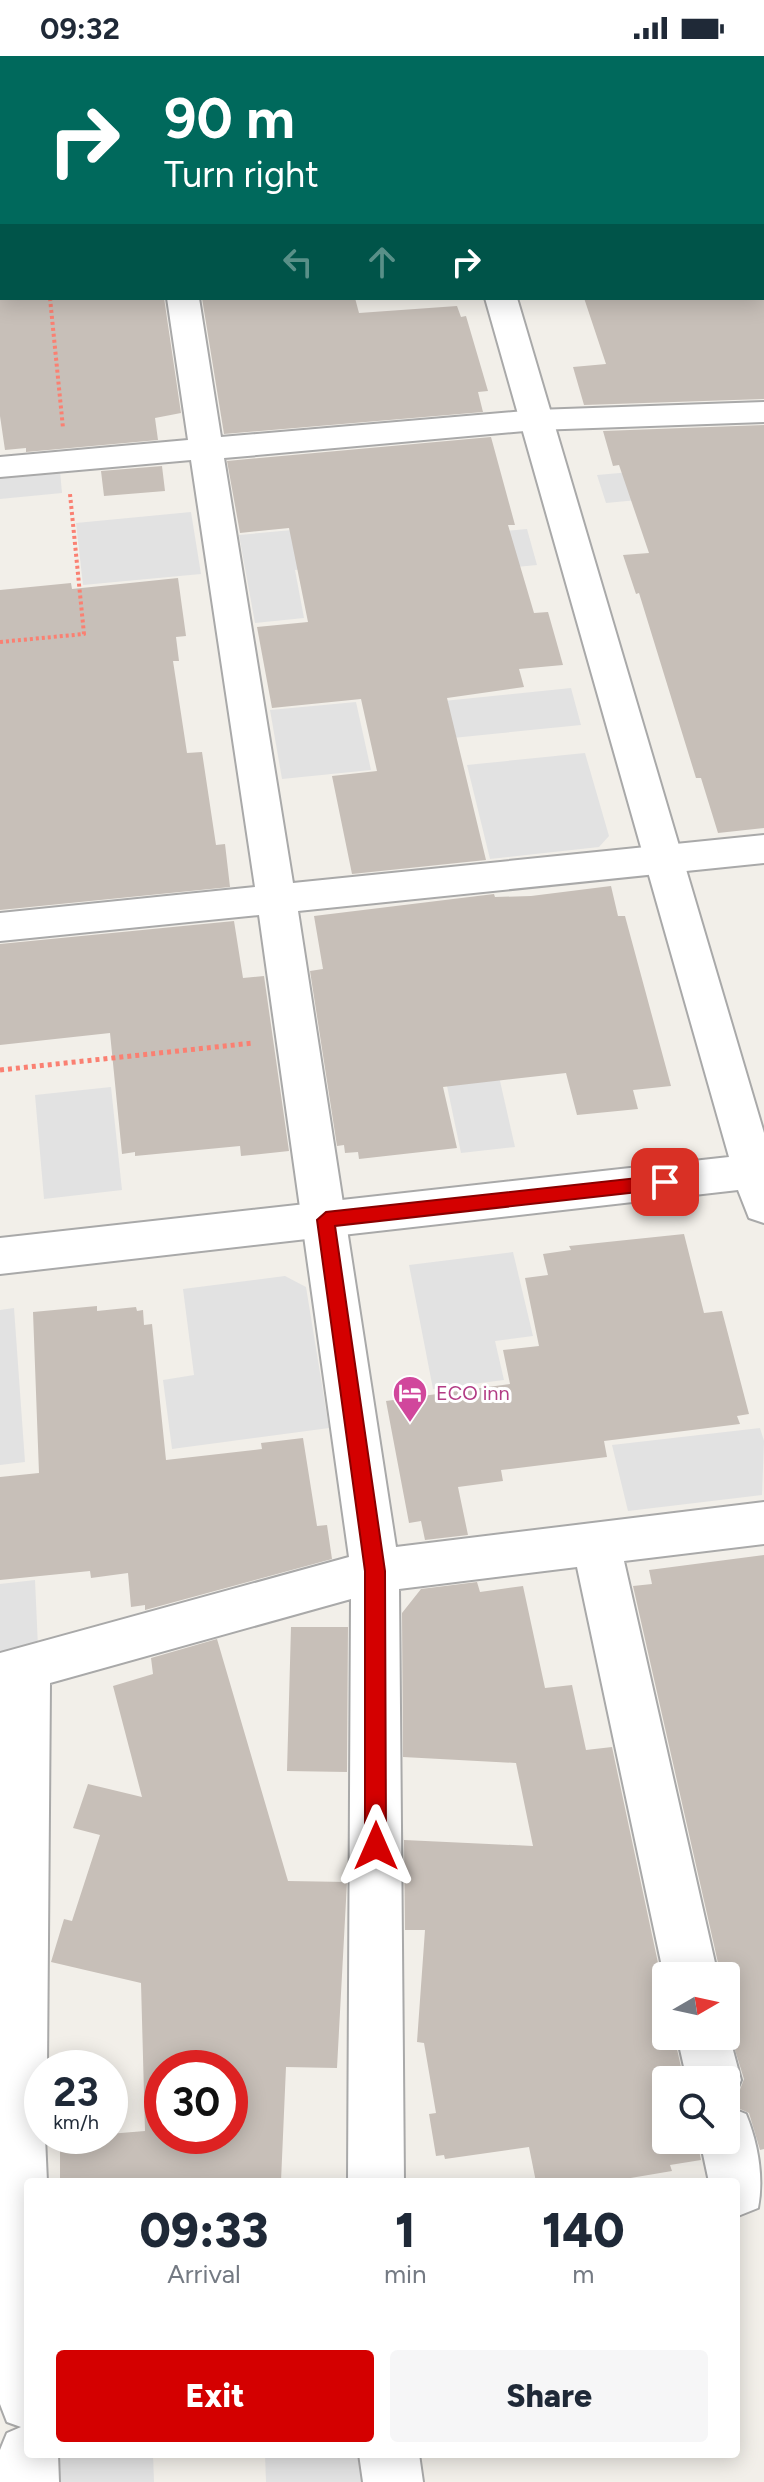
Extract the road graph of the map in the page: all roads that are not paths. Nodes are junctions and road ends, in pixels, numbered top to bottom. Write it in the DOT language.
graph roads {
  1 [pos="183,300"];
  2 [pos="502,300"];
  3 [pos="764,412"];
  4 [pos="536,420"];
  5 [pos="206,449"];
  6 [pos="0,467"];
  7 [pos="764,849"];
  8 [pos="664,859"];
  9 [pos="277,899"];
  10 [pos="0,927"];
  11 [pos="761,1183"];
  12 [pos="326,1220"];
  13 [pos="0,1256"];
  14 [pos="764,1523"];
  15 [pos="596,1544"];
  16 [pos="375,1571"];
  17 [pos="12,1671"];
  18 [pos="688,1962"];
  19 [pos="734,2154"];
  20 [pos="376,2178"];
  21 [pos="746,2187"];
  22 [pos="18,2312"];
  23 [pos="24,2365"];
  24 [pos="28,2458"];
  25 [pos="390,2458"];
  26 [pos="29,2482"];
  27 [pos="393,2482"];
  1 -- 5 [label="street"];
  2 -- 4 [label="street"];
  3 -- 4 [label="street"];
  4 -- 5 [label="street"];
  4 -- 8 [label="street"];
  5 -- 6 [label="street"];
  5 -- 9 [label="street"];
  7 -- 8 [label="street"];
  8 -- 9 [label="street"];
  8 -- 11 [label="street"];
  9 -- 10 [label="street"];
  9 -- 12 [label="street"];
  11 -- 12 [label="street"];
  12 -- 13 [label="street"];
  12 -- 16 [label="street"];
  14 -- 15 [label="street"];
  15 -- 16 [label="street"];
  15 -- 18 [label="street"];
  16 -- 17 [label="street"];
  16 -- 20 [label="street"];
  17 -- 22 [label="street"];
  19 -- 21 [label="street"];
  22 -- 23 [label="street"];
  24 -- 26 [label="street"];
  25 -- 27 [label="street"];
}
